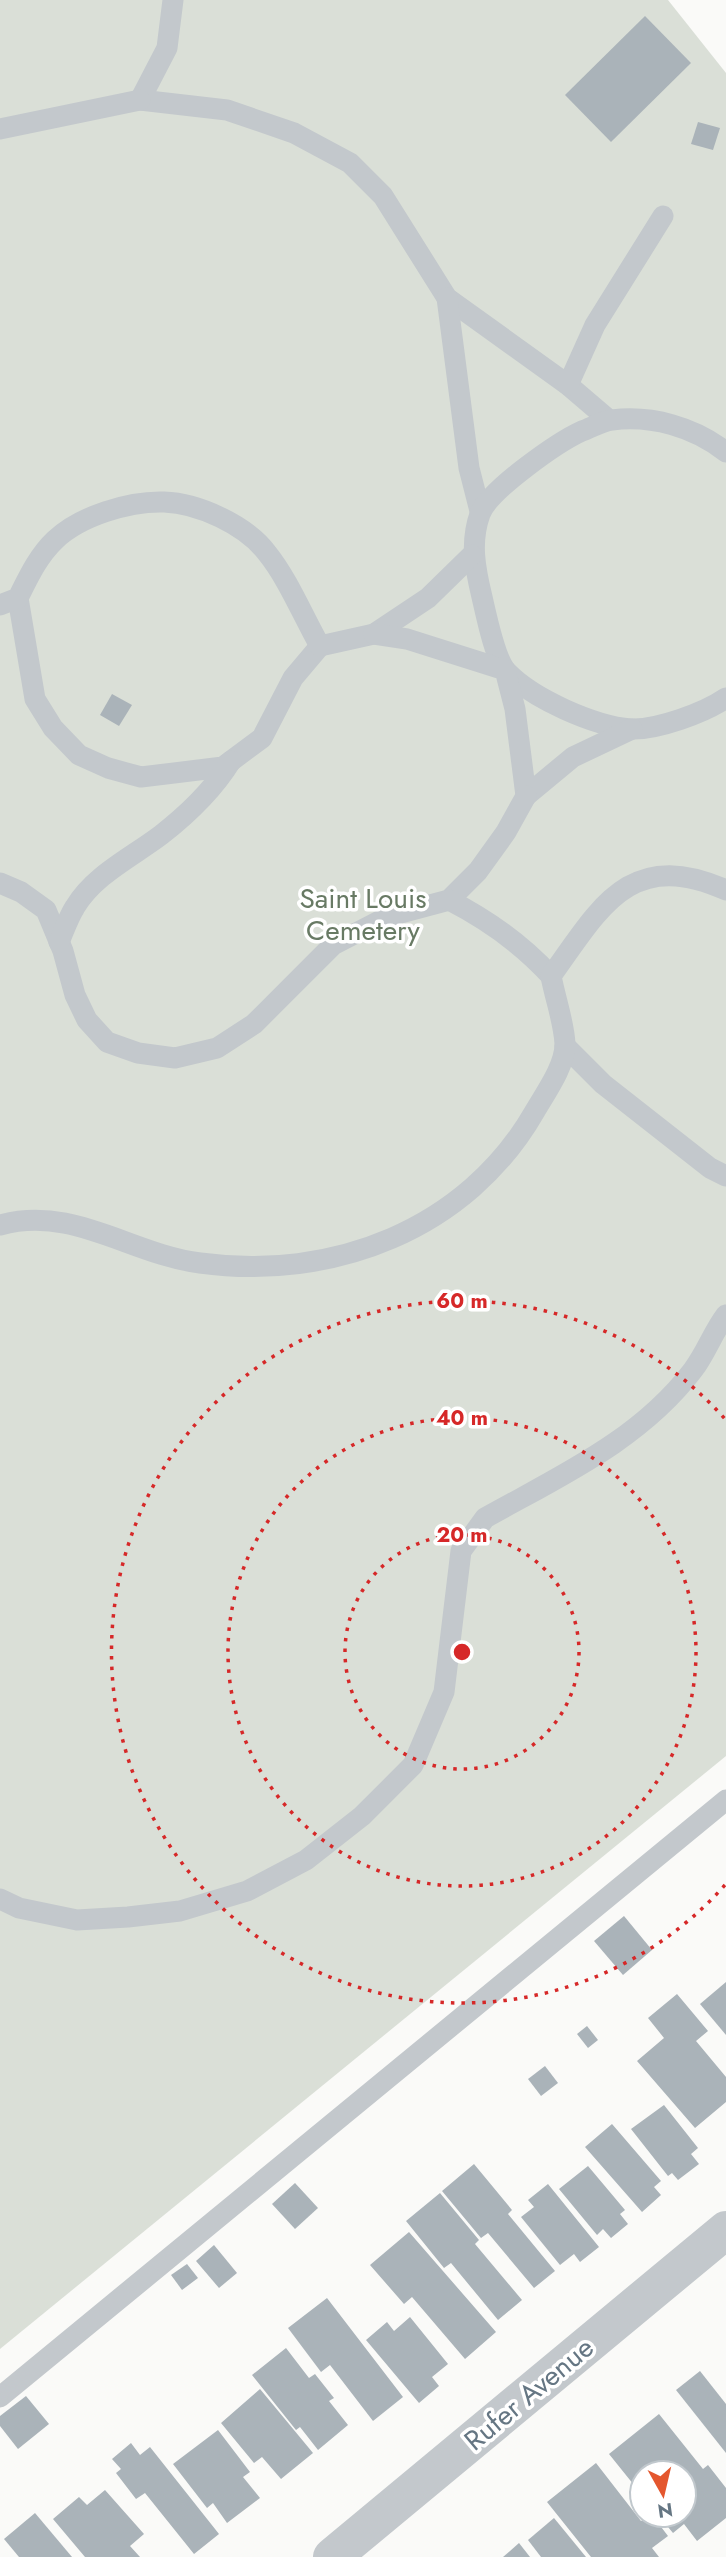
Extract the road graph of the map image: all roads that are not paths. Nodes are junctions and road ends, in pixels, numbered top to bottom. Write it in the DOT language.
graph roads {
  1 [pos="173,0"];
  2 [pos="140,100"];
  3 [pos="0,129"];
  4 [pos="663,216"];
  5 [pos="447,298"];
  6 [pos="568,385"];
  7 [pos="609,420"];
  8 [pos="726,452"];
  9 [pos="481,511"];
  10 [pos="472,555"];
  11 [pos="9,602"];
  12 [pos="374,634"];
  13 [pos="320,646"];
  14 [pos="505,670"];
  15 [pos="726,698"];
  16 [pos="632,729"];
  17 [pos="232,760"];
  18 [pos="526,796"];
  19 [pos="0,883"];
  20 [pos="726,890"];
  21 [pos="449,900"];
  22 [pos="60,942"];
  23 [pos="551,976"];
  24 [pos="565,1046"];
  25 [pos="726,1176"];
  26 [pos="0,1225"];
  27 [pos="726,1315"];
  28 [pos="726,1800"];
  29 [pos="0,1899"];
  30 [pos="726,2230"];
  31 [pos="0,2397"];
  32 [pos="332,2557"];
  1 -- 2 [label="lane"];
  2 -- 3 [label="lane"];
  2 -- 5 [label="lane"];
  4 -- 6 [label="lane"];
  5 -- 6 [label="lane"];
  5 -- 9 [label="lane"];
  6 -- 7 [label="lane"];
  7 -- 8 [label="lane"];
  7 -- 9 [label="lane"];
  9 -- 10 [label="lane"];
  10 -- 12 [label="lane"];
  10 -- 14 [label="lane"];
  11 -- 13 [label="lane"];
  11 -- 17 [label="lane"];
  12 -- 13 [label="lane"];
  12 -- 14 [label="lane"];
  13 -- 17 [label="lane"];
  14 -- 16 [label="lane"];
  14 -- 18 [label="lane"];
  15 -- 16 [label="lane"];
  16 -- 18 [label="lane"];
  17 -- 22 [label="lane"];
  18 -- 21 [label="lane"];
  19 -- 22 [label="lane"];
  20 -- 23 [label="lane"];
  21 -- 22 [label="lane"];
  21 -- 23 [label="lane"];
  23 -- 24 [label="lane"];
  24 -- 25 [label="lane"];
  24 -- 26 [label="lane"];
  27 -- 29 [label="lane"];
  28 -- 31 [label="lane"];
  30 -- 32 [label="street, Rufer Avenue"];
}
